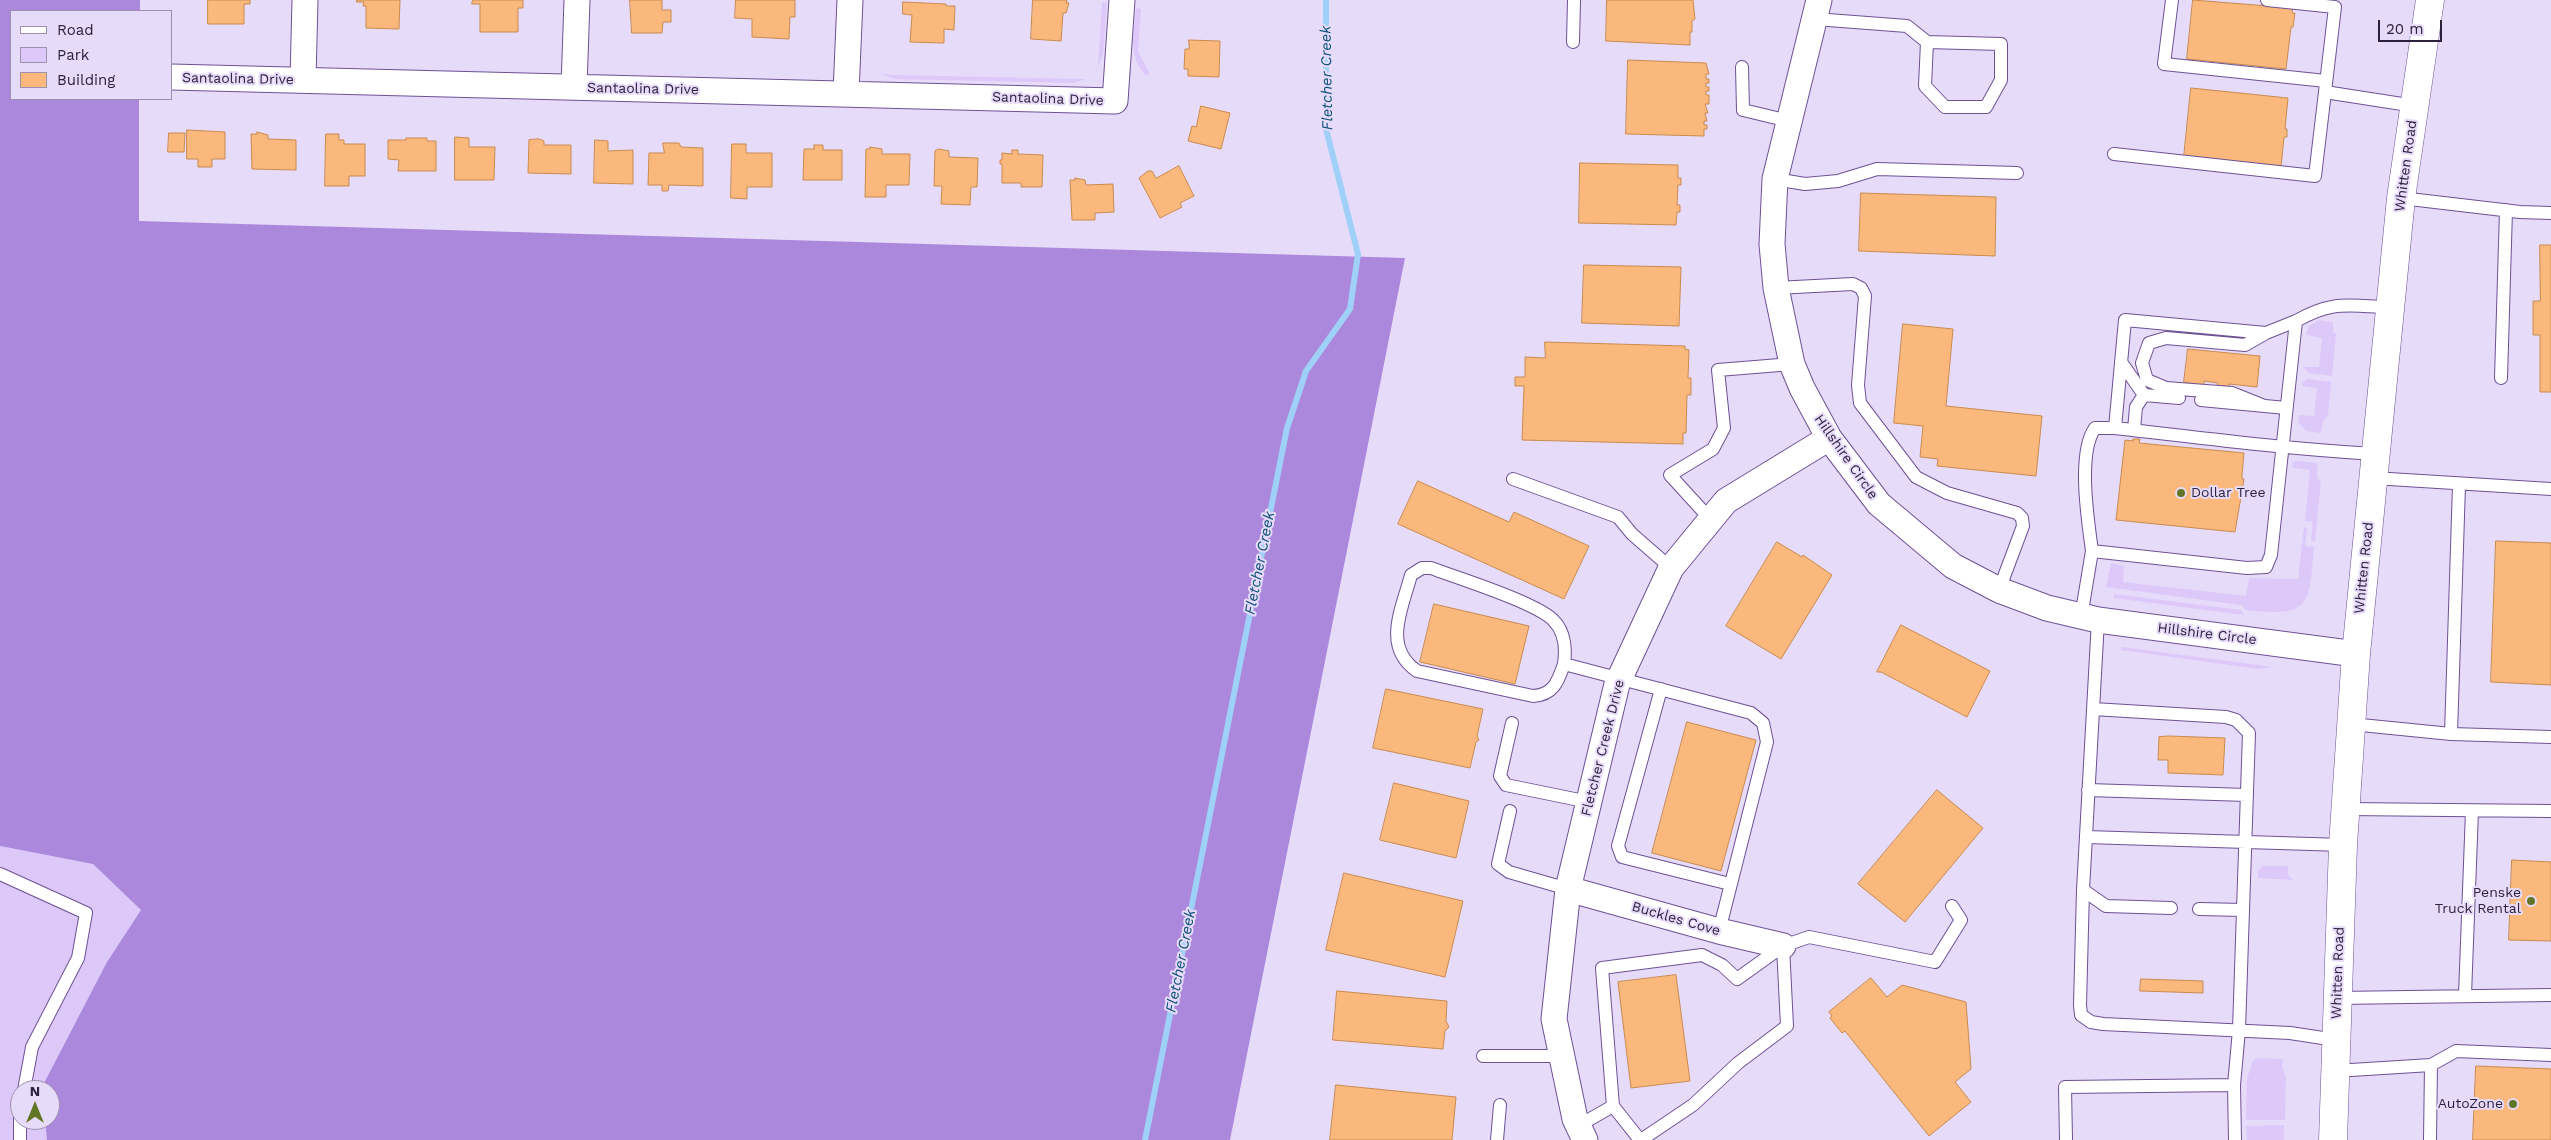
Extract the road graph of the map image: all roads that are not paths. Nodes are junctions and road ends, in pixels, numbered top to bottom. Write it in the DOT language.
graph roads {
  1 [pos="305,0"];
  2 [pos="577,0"];
  3 [pos="850,0"];
  4 [pos="1122,0"];
  5 [pos="1574,0"];
  6 [pos="2172,0"];
  7 [pos="2267,0"];
  8 [pos="2430,0"];
  9 [pos="1817,10"];
  10 [pos="1572,42"];
  11 [pos="1927,42"];
  12 [pos="1742,67"];
  13 [pos="172,77"];
  14 [pos="303,80"];
  15 [pos="574,87"];
  16 [pos="2326,87"];
  17 [pos="846,93"];
  18 [pos="2415,106"];
  19 [pos="1789,121"];
  20 [pos="2114,154"];
  21 [pos="2017,173"];
  22 [pos="1775,179"];
  23 [pos="2401,198"];
  24 [pos="2506,210"];
  25 [pos="2551,213"];
  26 [pos="1776,288"];
  27 [pos="2389,308"];
  28 [pos="2296,321"];
  29 [pos="2266,333"];
  30 [pos="2121,362"];
  31 [pos="1792,364"];
  32 [pos="2501,378"];
  33 [pos="2144,394"];
  34 [pos="2262,405"];
  35 [pos="2286,408"];
  36 [pos="2115,428"];
  37 [pos="2134,430"];
  38 [pos="1829,438"];
  39 [pos="2282,446"];
  40 [pos="2374,466"];
  41 [pos="1513,479"];
  42 [pos="2459,485"];
  43 [pos="2551,489"];
  44 [pos="1710,520"];
  45 [pos="2092,551"];
  46 [pos="1671,568"];
  47 [pos="1999,590"];
  48 [pos="2090,619"];
  49 [pos="2356,654"];
  50 [pos="1564,664"];
  51 [pos="1620,678"];
  52 [pos="1661,689"];
  53 [pos="2093,709"];
  54 [pos="1512,723"];
  55 [pos="2351,724"];
  56 [pos="2451,734"];
  57 [pos="2551,737"];
  58 [pos="2088,790"];
  59 [pos="2247,795"];
  60 [pos="1589,802"];
  61 [pos="2346,809"];
  62 [pos="1510,811"];
  63 [pos="2472,811"];
  64 [pos="2551,811"];
  65 [pos="2086,837"];
  66 [pos="2246,841"];
  67 [pos="2343,845"];
  68 [pos="0,874"];
  69 [pos="1730,884"];
  70 [pos="1568,889"];
  71 [pos="2083,890"];
  72 [pos="1952,906"];
  73 [pos="2171,908"];
  74 [pos="2199,909"];
  75 [pos="2243,910"];
  76 [pos="1719,932"];
  77 [pos="1783,946"];
  78 [pos="2465,995"];
  79 [pos="2551,995"];
  80 [pos="2337,998"];
  81 [pos="2239,1030"];
  82 [pos="2336,1040"];
  83 [pos="2551,1055"];
  84 [pos="1483,1056"];
  85 [pos="1562,1056"];
  86 [pos="2431,1065"];
  87 [pos="2335,1071"];
  88 [pos="26,1080"];
  89 [pos="2234,1085"];
  90 [pos="1500,1105"];
  91 [pos="1613,1106"];
  92 [pos="1582,1133"];
  93 [pos="1497,1140"];
  94 [pos="1641,1140"];
  95 [pos="2066,1140"];
  96 [pos="2235,1140"];
  97 [pos="2333,1140"];
  98 [pos="2430,1140"];
  1 -- 14 [label="street"];
  2 -- 15 [label="street"];
  3 -- 17 [label="street"];
  4 -- 17 [label="street, Santaolina Drive"];
  5 -- 10 [label="lane"];
  6 -- 16 [label="lane"];
  7 -- 16 [label="lane"];
  8 -- 18 [label="main road, Whitten Road"];
  9 -- 11 [label="lane"];
  9 -- 19 [label="street, Hillshire Circle"];
  11 -- 11 [label="lane"];
  12 -- 19 [label="lane"];
  13 -- 14 [label="street, Santaolina Drive"];
  14 -- 15 [label="street, Santaolina Drive"];
  15 -- 17 [label="street, Santaolina Drive"];
  16 -- 18 [label="lane"];
  16 -- 20 [label="lane"];
  18 -- 23 [label="main road, Whitten Road"];
  19 -- 22 [label="street, Hillshire Circle"];
  21 -- 22 [label="lane"];
  22 -- 26 [label="street, Hillshire Circle"];
  23 -- 24 [label="lane"];
  23 -- 27 [label="main road, Whitten Road"];
  24 -- 25 [label="lane"];
  24 -- 32 [label="lane"];
  26 -- 31 [label="street, Hillshire Circle"];
  26 -- 47 [label="lane"];
  27 -- 28 [label="lane"];
  27 -- 40 [label="main road, Whitten Road"];
  28 -- 29 [label="lane"];
  28 -- 35 [label="lane"];
  29 -- 30 [label="lane"];
  29 -- 34 [label="lane"];
  30 -- 33 [label="lane"];
  30 -- 36 [label="lane"];
  31 -- 38 [label="street, Hillshire Circle"];
  31 -- 44 [label="lane"];
  33 -- 34 [label="lane"];
  33 -- 37 [label="lane"];
  34 -- 35 [label="lane"];
  35 -- 39 [label="lane"];
  36 -- 37 [label="lane"];
  36 -- 45 [label="lane"];
  37 -- 39 [label="lane"];
  38 -- 44 [label="street, Fletcher Creek Drive"];
  38 -- 47 [label="street, Hillshire Circle"];
  39 -- 40 [label="lane"];
  39 -- 45 [label="lane"];
  40 -- 42 [label="lane"];
  40 -- 49 [label="main road, Whitten Road"];
  41 -- 46 [label="lane"];
  42 -- 43 [label="lane"];
  42 -- 56 [label="lane"];
  44 -- 46 [label="street, Fletcher Creek Drive"];
  45 -- 48 [label="lane"];
  46 -- 51 [label="street, Fletcher Creek Drive"];
  47 -- 48 [label="street, Hillshire Circle"];
  48 -- 49 [label="street, Hillshire Circle"];
  48 -- 53 [label="lane"];
  49 -- 55 [label="main road, Whitten Road"];
  50 -- 50 [label="lane"];
  50 -- 51 [label="lane"];
  51 -- 52 [label="lane"];
  51 -- 60 [label="street, Fletcher Creek Drive"];
  52 -- 69 [label="lane"];
  52 -- 69 [label="lane"];
  53 -- 58 [label="lane"];
  53 -- 59 [label="lane"];
  54 -- 60 [label="lane"];
  55 -- 56 [label="lane"];
  55 -- 61 [label="main road, Whitten Road"];
  56 -- 57 [label="lane"];
  58 -- 59 [label="lane"];
  58 -- 65 [label="lane"];
  59 -- 66 [label="lane"];
  60 -- 70 [label="street, Fletcher Creek Drive"];
  61 -- 63 [label="lane"];
  61 -- 67 [label="main road, Whitten Road"];
  62 -- 70 [label="lane"];
  63 -- 64 [label="lane"];
  63 -- 78 [label="lane"];
  65 -- 66 [label="lane"];
  65 -- 71 [label="lane"];
  66 -- 67 [label="lane"];
  66 -- 75 [label="lane"];
  67 -- 80 [label="main road, Whitten Road"];
  68 -- 88 [label="lane"];
  69 -- 76 [label="lane"];
  70 -- 76 [label="street, Buckles Cove"];
  70 -- 85 [label="street, Fletcher Creek Drive"];
  71 -- 73 [label="lane"];
  71 -- 81 [label="lane"];
  72 -- 77 [label="lane"];
  74 -- 75 [label="lane"];
  75 -- 81 [label="lane"];
  76 -- 77 [label="street, Buckles Cove"];
  77 -- 91 [label="lane"];
  77 -- 94 [label="lane"];
  78 -- 79 [label="lane"];
  78 -- 80 [label="lane"];
  80 -- 82 [label="main road, Whitten Road"];
  81 -- 82 [label="lane"];
  81 -- 89 [label="lane"];
  82 -- 87 [label="main road, Whitten Road"];
  83 -- 86 [label="lane"];
  84 -- 85 [label="lane"];
  85 -- 92 [label="street, Fletcher Creek Drive"];
  86 -- 87 [label="lane"];
  86 -- 98 [label="lane"];
  87 -- 97 [label="main road, Whitten Road"];
  89 -- 95 [label="lane"];
  89 -- 96 [label="lane"];
  90 -- 93 [label="lane"];
  91 -- 92 [label="lane"];
  91 -- 94 [label="lane"];
}
